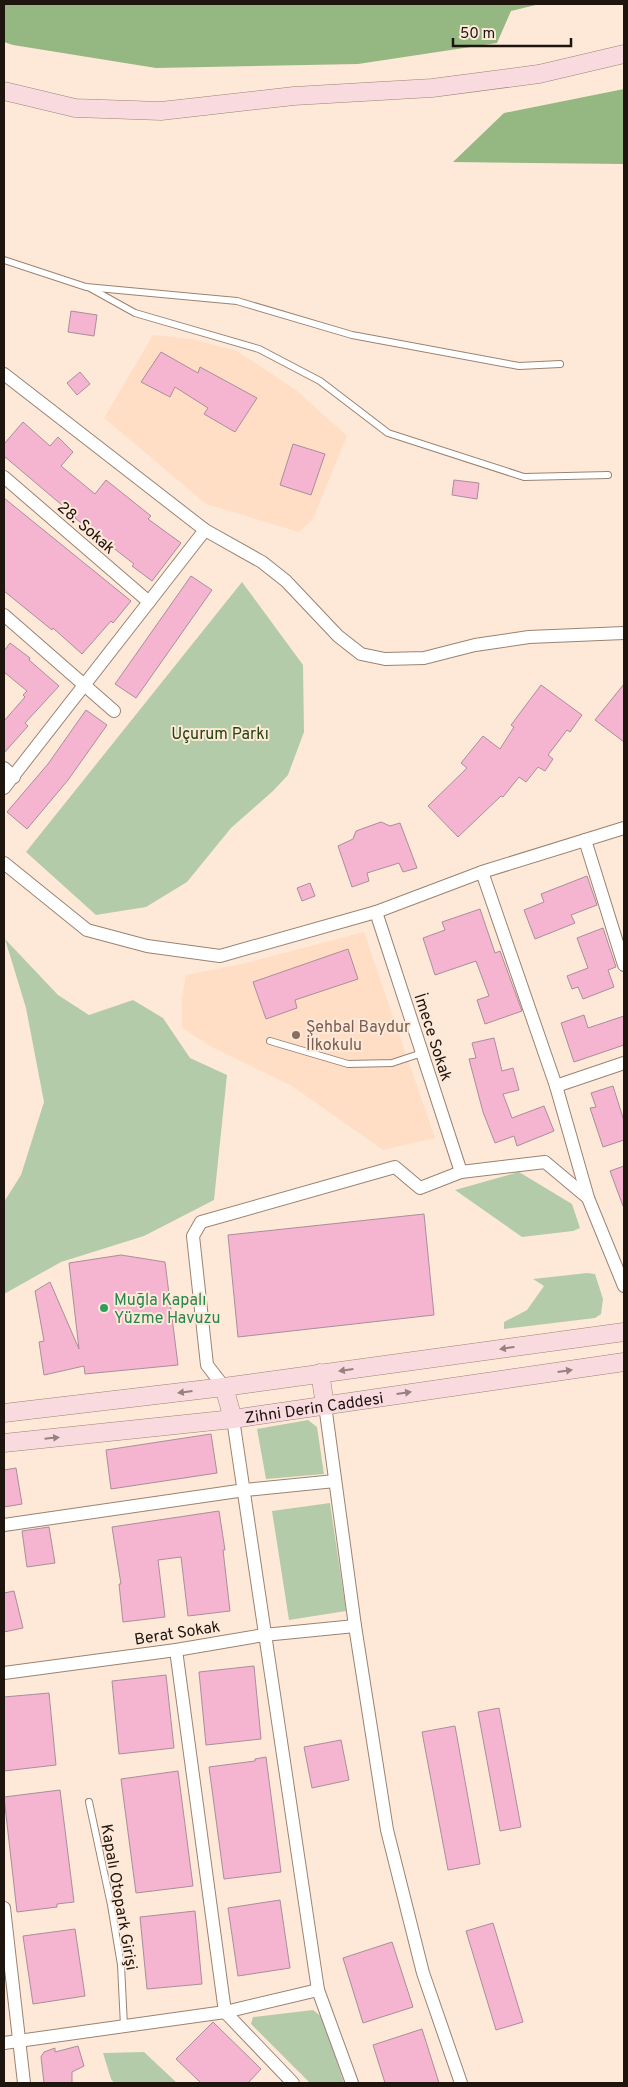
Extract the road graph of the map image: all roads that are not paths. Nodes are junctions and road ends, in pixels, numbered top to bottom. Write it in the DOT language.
graph roads {
  1 [pos="624,54"];
  2 [pos="4,91"];
  3 [pos="4,260"];
  4 [pos="86,287"];
  5 [pos="560,364"];
  6 [pos="4,374"];
  7 [pos="608,475"];
  8 [pos="4,477"];
  9 [pos="205,530"];
  10 [pos="149,602"];
  11 [pos="4,615"];
  12 [pos="624,633"];
  13 [pos="85,685"];
  14 [pos="114,711"];
  15 [pos="4,768"];
  16 [pos="14,777"];
  17 [pos="4,788"];
  18 [pos="624,828"];
  19 [pos="585,840"];
  20 [pos="4,864"];
  21 [pos="482,872"];
  22 [pos="376,912"];
  23 [pos="624,964"];
  24 [pos="270,1041"];
  25 [pos="422,1053"];
  26 [pos="624,1063"];
  27 [pos="556,1086"];
  28 [pos="461,1172"];
  29 [pos="588,1198"];
  30 [pos="624,1286"];
  31 [pos="624,1332"];
  32 [pos="624,1362"];
  33 [pos="320,1373"];
  34 [pos="224,1387"];
  35 [pos="326,1404"];
  36 [pos="4,1413"];
  37 [pos="233,1419"];
  38 [pos="4,1444"];
  39 [pos="335,1481"];
  40 [pos="245,1490"];
  41 [pos="4,1525"];
  42 [pos="355,1626"];
  43 [pos="264,1635"];
  44 [pos="176,1650"];
  45 [pos="4,1673"];
  46 [pos="88,1802"];
  47 [pos="4,1908"];
  48 [pos="318,1990"];
  49 [pos="225,2012"];
  50 [pos="124,2026"];
  51 [pos="19,2041"];
  52 [pos="4,2043"];
  53 [pos="24,2083"];
  54 [pos="293,2083"];
  55 [pos="352,2083"];
  56 [pos="461,2083"];
  1 -- 2 [label="main road"];
  3 -- 4 [label="lane"];
  4 -- 5 [label="lane"];
  4 -- 7 [label="lane"];
  6 -- 9 [label="street"];
  8 -- 10 [label="street, 28. Sokak"];
  9 -- 10 [label="street"];
  9 -- 12 [label="street"];
  10 -- 13 [label="street"];
  11 -- 13 [label="street"];
  13 -- 14 [label="street"];
  13 -- 16 [label="street"];
  15 -- 16 [label="street"];
  16 -- 17 [label="street"];
  18 -- 19 [label="street"];
  19 -- 21 [label="street"];
  19 -- 23 [label="street"];
  20 -- 22 [label="street"];
  21 -- 22 [label="street"];
  21 -- 27 [label="street"];
  22 -- 25 [label="street, İmece Sokak"];
  24 -- 25 [label="lane"];
  25 -- 28 [label="street, İmece Sokak"];
  26 -- 27 [label="street"];
  27 -- 29 [label="street"];
  28 -- 29 [label="street"];
  28 -- 34 [label="street"];
  29 -- 30 [label="street"];
  31 -- 33 [label="main road, Zihni Derin Caddesi, one-way"];
  35 -- 32 [label="main road, Zihni Derin Caddesi, one-way"];
  33 -- 34 [label="main road, Zihni Derin Caddesi"];
  33 -- 35 [label="main road"];
  34 -- 36 [label="main road, Zihni Derin Caddesi, one-way"];
  34 -- 37 [label="main road"];
  35 -- 37 [label="main road, Zihni Derin Caddesi"];
  35 -- 39 [label="street"];
  38 -- 37 [label="main road, Zihni Derin Caddesi, one-way"];
  37 -- 40 [label="street"];
  39 -- 40 [label="street"];
  39 -- 42 [label="street"];
  40 -- 41 [label="street"];
  40 -- 43 [label="street"];
  42 -- 43 [label="street, Berat Sokak"];
  42 -- 56 [label="street"];
  43 -- 44 [label="street, Berat Sokak"];
  43 -- 48 [label="street"];
  44 -- 45 [label="street, Berat Sokak"];
  44 -- 49 [label="street"];
  46 -- 50 [label="lane, Kapalı Otopark Girişi"];
  47 -- 51 [label="street"];
  48 -- 49 [label="street"];
  48 -- 55 [label="street"];
  49 -- 50 [label="street"];
  49 -- 54 [label="street"];
  50 -- 51 [label="street"];
  51 -- 52 [label="street"];
  51 -- 53 [label="street"];
}
